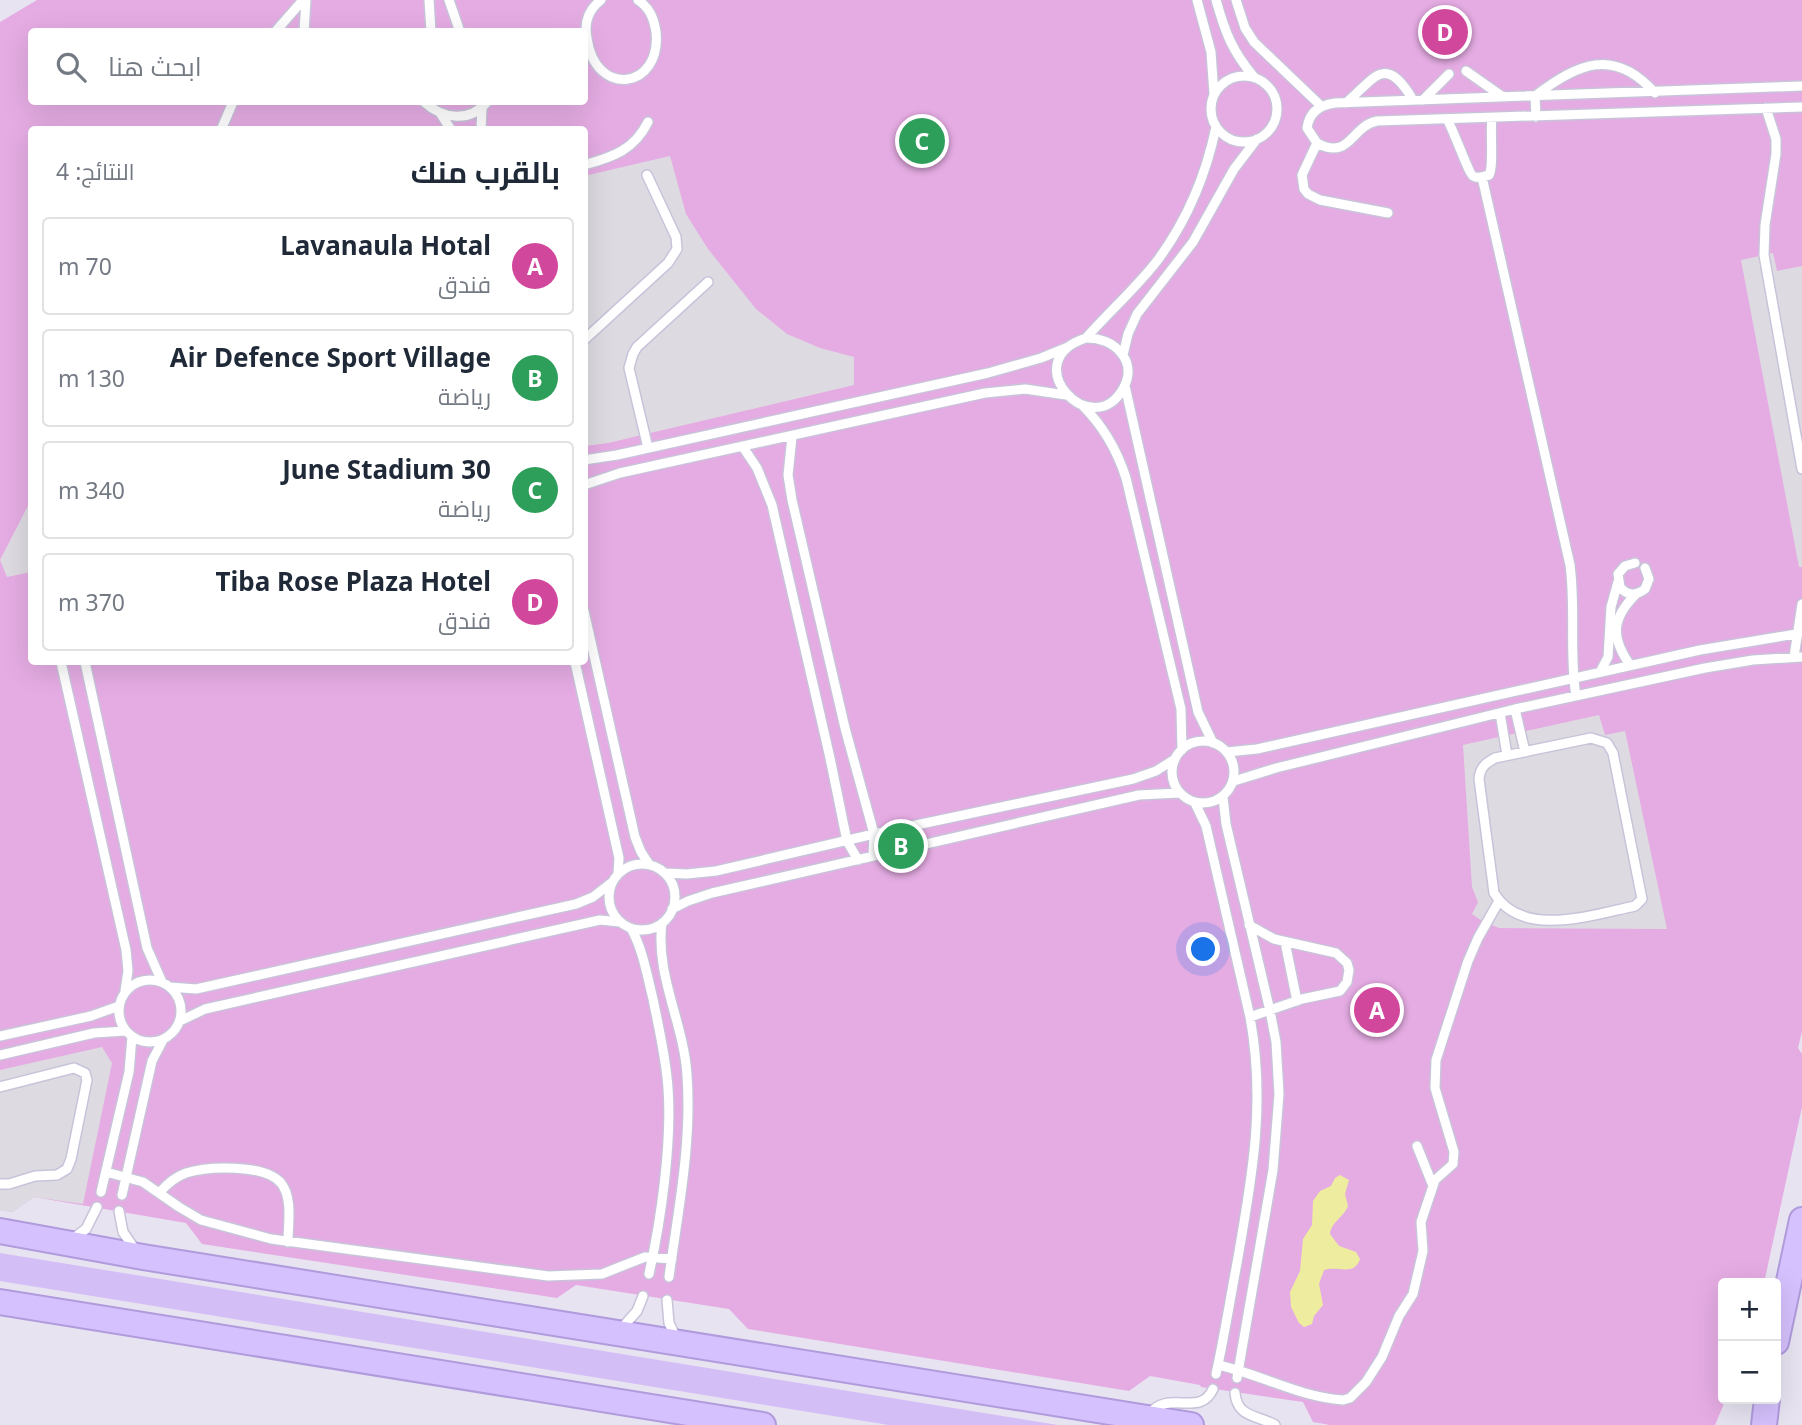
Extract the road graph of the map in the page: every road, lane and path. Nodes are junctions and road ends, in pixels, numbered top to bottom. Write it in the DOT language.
graph roads {
  1 [pos="304,0"];
  2 [pos="429,0"];
  3 [pos="449,0"];
  4 [pos="601,0"];
  5 [pos="639,0"];
  6 [pos="1197,0"];
  7 [pos="1216,0"];
  8 [pos="1236,0"];
  9 [pos="279,28"];
  10 [pos="304,28"];
  11 [pos="431,28"];
  12 [pos="459,28"];
  13 [pos="586,28"];
  14 [pos="588,58"];
  15 [pos="1465,71"];
  16 [pos="1449,74"];
  17 [pos="1254,76"];
  18 [pos="1802,86"];
  19 [pos="1655,93"];
  20 [pos="1213,95"];
  21 [pos="1535,96"];
  22 [pos="1503,97"];
  23 [pos="1413,100"];
  24 [pos="1423,100"];
  25 [pos="1346,103"];
  26 [pos="232,105"];
  27 [pos="428,105"];
  28 [pos="485,105"];
  29 [pos="1321,106"];
  30 [pos="1802,107"];
  31 [pos="1766,108"];
  32 [pos="441,114"];
  33 [pos="1536,117"];
  34 [pos="1492,118"];
  35 [pos="1447,119"];
  36 [pos="648,122"];
  37 [pos="223,126"];
  38 [pos="449,126"];
  39 [pos="482,126"];
  40 [pos="1216,127"];
  41 [pos="1257,139"];
  42 [pos="1317,143"];
  43 [pos="588,164"];
  44 [pos="647,175"];
  45 [pos="1482,177"];
  46 [pos="1388,213"];
  47 [pos="708,282"];
  48 [pos="588,336"];
  49 [pos="1086,338"];
  50 [pos="1068,347"];
  51 [pos="1123,355"];
  52 [pos="1125,386"];
  53 [pos="1066,395"];
  54 [pos="1083,406"];
  55 [pos="792,437"];
  56 [pos="743,447"];
  57 [pos="648,448"];
  58 [pos="588,460"];
  59 [pos="1802,469"];
  60 [pos="588,483"];
  61 [pos="1635,563"];
  62 [pos="1645,568"];
  63 [pos="1618,582"];
  64 [pos="1636,594"];
  65 [pos="1802,604"];
  66 [pos="588,629"];
  67 [pos="1799,633"];
  68 [pos="1798,657"];
  69 [pos="62,665"];
  70 [pos="86,665"];
  71 [pos="576,665"];
  72 [pos="1630,665"];
  73 [pos="1601,672"];
  74 [pos="1573,678"];
  75 [pos="1576,696"];
  76 [pos="1515,709"];
  77 [pos="1500,713"];
  78 [pos="1213,743"];
  79 [pos="1182,750"];
  80 [pos="1227,752"];
  81 [pos="1525,752"];
  82 [pos="1507,755"];
  83 [pos="1175,759"];
  84 [pos="1234,781"];
  85 [pos="1179,793"];
  86 [pos="1223,797"];
  87 [pos="1195,803"];
  88 [pos="874,834"];
  89 [pos="847,841"];
  90 [pos="873,856"];
  91 [pos="858,860"];
  92 [pos="649,864"];
  93 [pos="618,873"];
  94 [pos="666,873"];
  95 [pos="611,883"];
  96 [pos="1499,901"];
  97 [pos="672,909"];
  98 [pos="620,922"];
  99 [pos="662,923"];
  100 [pos="1249,925"];
  101 [pos="631,928"];
  102 [pos="1285,942"];
  103 [pos="166,984"];
  104 [pos="125,991"];
  105 [pos="1297,1001"];
  106 [pos="119,1006"];
  107 [pos="1270,1010"];
  108 [pos="1250,1017"];
  109 [pos="180,1021"];
  110 [pos="129,1034"];
  111 [pos="0,1036"];
  112 [pos="163,1040"];
  113 [pos="0,1055"];
  114 [pos="0,1087"];
  115 [pos="1417,1146"];
  116 [pos="106,1172"];
  117 [pos="125,1175"];
  118 [pos="0,1184"];
  119 [pos="1433,1186"];
  120 [pos="101,1192"];
  121 [pos="160,1192"];
  122 [pos="122,1195"];
  123 [pos="97,1207"];
  124 [pos="119,1210"];
  125 [pos="1802,1220"];
  126 [pos="0,1231"];
  127 [pos="288,1242"];
  128 [pos="66,1244"];
  129 [pos="143,1256"];
  130 [pos="653,1257"];
  131 [pos="672,1259"];
  132 [pos="649,1274"];
  133 [pos="669,1277"];
  134 [pos="643,1296"];
  135 [pos="667,1300"];
  136 [pos="0,1302"];
  137 [pos="614,1333"];
  138 [pos="1776,1341"];
  139 [pos="679,1343"];
  140 [pos="1238,1373"];
  141 [pos="1213,1389"];
  142 [pos="1235,1392"];
  143 [pos="1766,1404"];
  144 [pos="1146,1418"];
  145 [pos="763,1425"];
  146 [pos="1191,1425"];
  147 [pos="1275,1425"];
  148 [pos="1764,1425"];
  1 -- 9 [label="lane"];
  1 -- 10 [label="lane"];
  2 -- 11 [label="lane"];
  3 -- 12 [label="lane"];
  4 -- 13 [label="lane"];
  5 -- 14 [label="lane"];
  6 -- 20 [label="lane"];
  7 -- 17 [label="lane"];
  8 -- 29 [label="lane"];
  15 -- 22 [label="lane"];
  16 -- 24 [label="lane"];
  17 -- 20 [label="lane"];
  17 -- 41 [label="lane"];
  18 -- 19 [label="lane"];
  19 -- 21 [label="lane"];
  19 -- 21 [label="lane"];
  20 -- 40 [label="lane"];
  21 -- 22 [label="lane"];
  21 -- 33 [label="lane"];
  22 -- 24 [label="lane"];
  23 -- 24 [label="lane"];
  23 -- 25 [label="lane"];
  23 -- 25 [label="lane"];
  25 -- 29 [label="lane"];
  26 -- 37 [label="lane"];
  27 -- 32 [label="lane"];
  28 -- 32 [label="lane"];
  28 -- 39 [label="lane"];
  29 -- 42 [label="lane"];
  30 -- 31 [label="lane"];
  31 -- 33 [label="lane"];
  31 -- 59 [label="lane"];
  32 -- 38 [label="lane"];
  33 -- 34 [label="lane"];
  34 -- 35 [label="lane"];
  34 -- 45 [label="lane"];
  35 -- 42 [label="lane"];
  35 -- 45 [label="lane"];
  36 -- 43 [label="lane"];
  40 -- 41 [label="lane"];
  40 -- 49 [label="lane"];
  41 -- 51 [label="lane"];
  42 -- 46 [label="lane"];
  44 -- 48 [label="lane"];
  45 -- 74 [label="lane"];
  47 -- 57 [label="lane"];
  49 -- 50 [label="lane"];
  49 -- 51 [label="lane"];
  50 -- 53 [label="lane"];
  50 -- 57 [label="lane"];
  51 -- 52 [label="lane"];
  52 -- 54 [label="lane"];
  52 -- 78 [label="lane"];
  53 -- 54 [label="lane"];
  53 -- 55 [label="lane"];
  54 -- 79 [label="lane"];
  55 -- 56 [label="lane"];
  55 -- 88 [label="lane"];
  56 -- 60 [label="lane"];
  56 -- 89 [label="lane"];
  57 -- 58 [label="lane"];
  61 -- 63 [label="lane"];
  62 -- 64 [label="lane"];
  63 -- 64 [label="lane"];
  63 -- 73 [label="lane"];
  64 -- 72 [label="lane"];
  65 -- 67 [label="lane"];
  66 -- 92 [label="lane"];
  67 -- 68 [label="lane"];
  67 -- 72 [label="lane"];
  68 -- 75 [label="lane"];
  69 -- 104 [label="lane"];
  70 -- 103 [label="lane"];
  71 -- 93 [label="lane"];
  72 -- 73 [label="lane"];
  73 -- 74 [label="lane"];
  74 -- 75 [label="lane"];
  74 -- 80 [label="lane"];
  75 -- 76 [label="lane"];
  76 -- 77 [label="lane"];
  76 -- 81 [label="lane"];
  77 -- 82 [label="lane"];
  77 -- 84 [label="lane"];
  78 -- 79 [label="lane"];
  78 -- 80 [label="lane"];
  79 -- 83 [label="lane"];
  80 -- 84 [label="lane"];
  81 -- 82 [label="lane"];
  81 -- 96 [label="lane"];
  82 -- 96 [label="lane"];
  83 -- 85 [label="lane"];
  83 -- 88 [label="lane"];
  84 -- 86 [label="lane"];
  85 -- 87 [label="lane"];
  85 -- 90 [label="lane"];
  86 -- 87 [label="lane"];
  86 -- 100 [label="lane"];
  87 -- 108 [label="lane"];
  88 -- 89 [label="lane"];
  88 -- 90 [label="lane"];
  89 -- 91 [label="lane"];
  89 -- 94 [label="lane"];
  90 -- 91 [label="lane"];
  91 -- 97 [label="lane"];
  92 -- 93 [label="lane"];
  92 -- 94 [label="lane"];
  93 -- 95 [label="lane"];
  94 -- 97 [label="lane"];
  95 -- 98 [label="lane"];
  95 -- 103 [label="lane"];
  96 -- 119 [label="lane"];
  97 -- 99 [label="lane"];
  98 -- 101 [label="lane"];
  98 -- 109 [label="lane"];
  99 -- 101 [label="lane"];
  99 -- 131 [label="lane"];
  100 -- 102 [label="lane"];
  100 -- 107 [label="lane"];
  101 -- 130 [label="lane"];
  102 -- 105 [label="lane"];
  102 -- 105 [label="lane"];
  103 -- 104 [label="lane"];
  103 -- 109 [label="lane"];
  104 -- 106 [label="lane"];
  105 -- 107 [label="lane"];
  106 -- 110 [label="lane"];
  106 -- 111 [label="lane"];
  107 -- 108 [label="lane"];
  107 -- 140 [label="lane"];
  108 -- 140 [label="lane"];
  109 -- 112 [label="lane"];
  110 -- 112 [label="lane"];
  110 -- 113 [label="lane"];
  110 -- 116 [label="lane"];
  112 -- 117 [label="lane"];
  114 -- 118 [label="lane"];
  115 -- 119 [label="lane"];
  116 -- 117 [label="lane"];
  116 -- 120 [label="lane"];
  117 -- 121 [label="lane"];
  117 -- 122 [label="lane"];
  119 -- 140 [label="lane"];
  121 -- 127 [label="lane"];
  121 -- 127 [label="lane"];
  123 -- 128 [label="lane"];
  124 -- 129 [label="lane"];
  125 -- 138 [label="street"];
  126 -- 128 [label="street"];
  127 -- 130 [label="lane"];
  128 -- 129 [label="street"];
  129 -- 137 [label="street"];
  130 -- 131 [label="lane"];
  130 -- 132 [label="lane"];
  131 -- 133 [label="lane"];
  134 -- 137 [label="lane"];
  135 -- 139 [label="lane"];
  136 -- 145 [label="street"];
  137 -- 139 [label="street"];
  139 -- 144 [label="street"];
  141 -- 144 [label="lane"];
  142 -- 147 [label="lane"];
  143 -- 148 [label="street"];
  144 -- 146 [label="street"];
}
